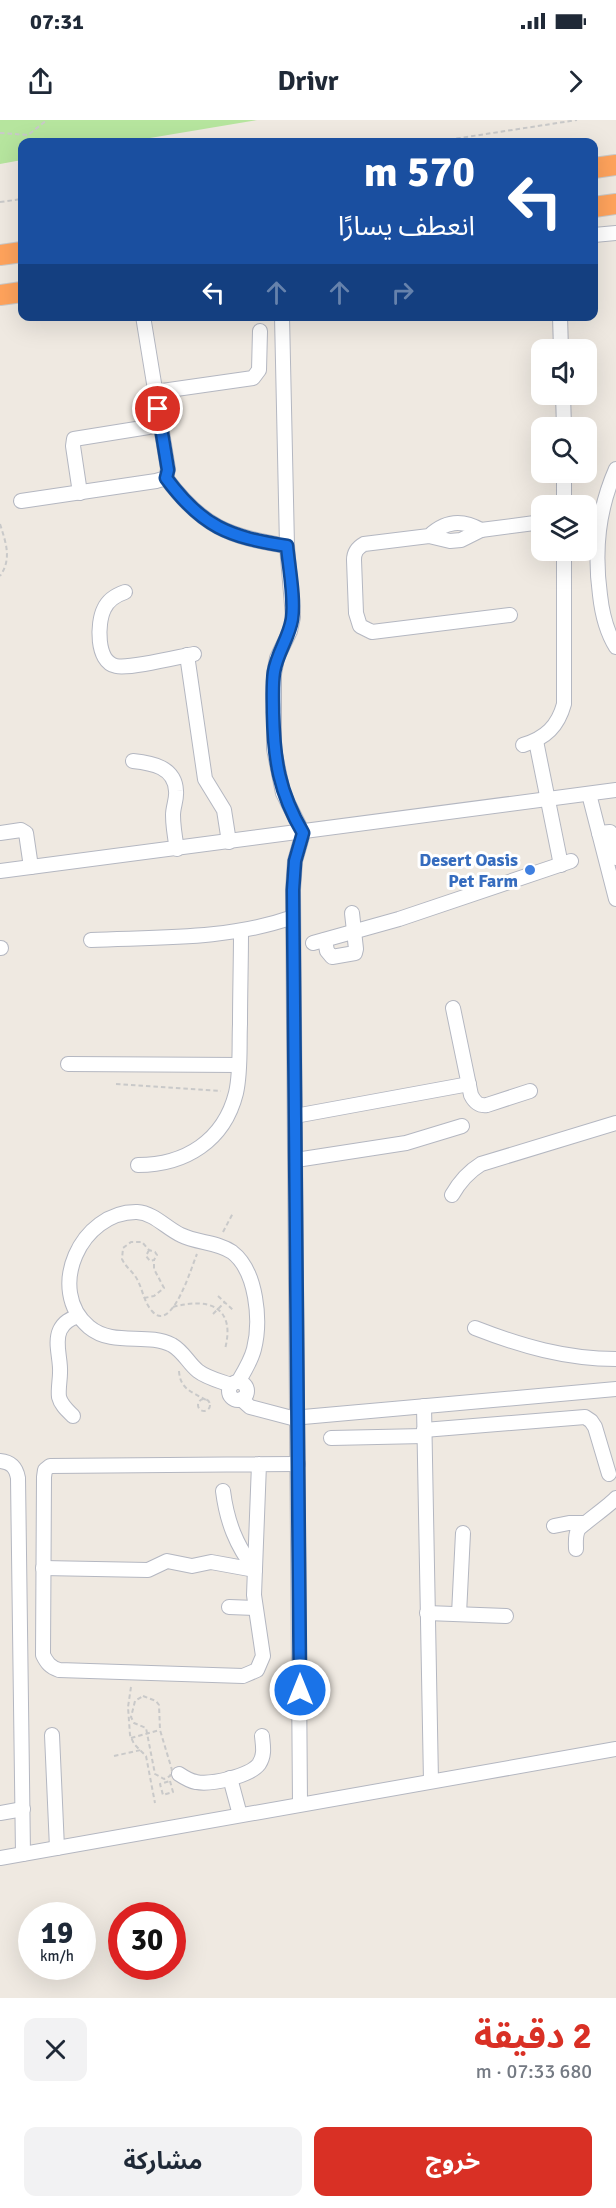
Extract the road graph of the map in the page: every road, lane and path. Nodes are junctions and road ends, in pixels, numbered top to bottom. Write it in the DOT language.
graph roads {
  1 [pos="46,120"];
  2 [pos="577,120"];
  3 [pos="0,133"];
  4 [pos="460,138"];
  5 [pos="616,165"];
  6 [pos="598,167"];
  7 [pos="18,200"];
  8 [pos="0,202"];
  9 [pos="616,204"];
  10 [pos="598,206"];
  11 [pos="616,233"];
  12 [pos="598,235"];
  13 [pos="18,253"];
  14 [pos="0,255"];
  15 [pos="18,293"];
  16 [pos="0,295"];
  17 [pos="144,321"];
  18 [pos="282,321"];
  19 [pos="560,321"];
  20 [pos="260,331"];
  21 [pos="561,339"];
  22 [pos="156,392"];
  23 [pos="161,425"];
  24 [pos="616,469"];
  25 [pos="166,478"];
  26 [pos="80,493"];
  27 [pos="21,501"];
  28 [pos="531,523"];
  29 [pos="0,524"];
  30 [pos="287,546"];
  31 [pos="564,561"];
  32 [pos="0,576"];
  33 [pos="125,592"];
  34 [pos="510,615"];
  35 [pos="616,647"];
  36 [pos="133,761"];
  37 [pos="616,790"];
  38 [pos="589,794"];
  39 [pos="547,800"];
  40 [pos="0,833"];
  41 [pos="303,833"];
  42 [pos="599,833"];
  43 [pos="229,842"];
  44 [pos="177,849"];
  45 [pos="616,858"];
  46 [pos="31,867"];
  47 [pos="0,871"];
  48 [pos="616,899"];
  49 [pos="352,913"];
  50 [pos="293,917"];
  51 [pos="354,931"];
  52 [pos="241,932"];
  53 [pos="91,940"];
  54 [pos="453,1008"];
  55 [pos="68,1064"];
  56 [pos="239,1065"];
  57 [pos="116,1084"];
  58 [pos="469,1084"];
  59 [pos="530,1091"];
  60 [pos="236,1092"];
  61 [pos="295,1116"];
  62 [pos="616,1122"];
  63 [pos="462,1126"];
  64 [pos="296,1160"];
  65 [pos="138,1165"];
  66 [pos="452,1195"];
  67 [pos="233,1213"];
  68 [pos="209,1244"];
  69 [pos="149,1250"];
  70 [pos="154,1260"];
  71 [pos="218,1296"];
  72 [pos="144,1298"];
  73 [pos="225,1302"];
  74 [pos="174,1307"];
  75 [pos="218,1308"];
  76 [pos="233,1310"];
  77 [pos="213,1314"];
  78 [pos="78,1316"];
  79 [pos="475,1328"];
  80 [pos="225,1349"];
  81 [pos="616,1359"];
  82 [pos="235,1384"];
  83 [pos="616,1389"];
  84 [pos="424,1406"];
  85 [pos="201,1411"];
  86 [pos="73,1416"];
  87 [pos="298,1417"];
  88 [pos="424,1433"];
  89 [pos="331,1438"];
  90 [pos="601,1447"];
  91 [pos="616,1448"];
  92 [pos="0,1461"];
  93 [pos="260,1464"];
  94 [pos="298,1464"];
  95 [pos="609,1474"];
  96 [pos="223,1491"];
  97 [pos="616,1498"];
  98 [pos="585,1523"];
  99 [pos="554,1526"];
  100 [pos="463,1533"];
  101 [pos="576,1549"];
  102 [pos="44,1568"];
  103 [pos="255,1570"];
  104 [pos="229,1607"];
  105 [pos="255,1608"];
  106 [pos="428,1613"];
  107 [pos="459,1614"];
  108 [pos="506,1616"];
  109 [pos="131,1687"];
  110 [pos="160,1730"];
  111 [pos="147,1733"];
  112 [pos="52,1736"];
  113 [pos="262,1736"];
  114 [pos="131,1738"];
  115 [pos="616,1749"];
  116 [pos="141,1750"];
  117 [pos="114,1756"];
  118 [pos="179,1774"];
  119 [pos="230,1778"];
  120 [pos="164,1781"];
  121 [pos="431,1781"];
  122 [pos="155,1803"];
  123 [pos="300,1804"];
  124 [pos="22,1809"];
  125 [pos="0,1813"];
  126 [pos="240,1815"];
  127 [pos="57,1848"];
  128 [pos="23,1854"];
  129 [pos="0,1858"];
  1 -- 3 [label="path"];
  2 -- 4 [label="path"];
  5 -- 6 [label="highway"];
  7 -- 8 [label="path"];
  9 -- 10 [label="highway"];
  11 -- 12 [label="street"];
  13 -- 14 [label="highway"];
  15 -- 16 [label="highway"];
  17 -- 22 [label="street"];
  18 -- 30 [label="street"];
  19 -- 21 [label="street"];
  20 -- 22 [label="street"];
  22 -- 23 [label="street"];
  23 -- 25 [label="street"];
  23 -- 26 [label="street"];
  24 -- 35 [label="street"];
  25 -- 26 [label="street"];
  25 -- 30 [label="street"];
  26 -- 27 [label="street"];
  28 -- 34 [label="street"];
  29 -- 32 [label="path"];
  30 -- 41 [label="street"];
  31 -- 39 [label="street"];
  33 -- 43 [label="street"];
  36 -- 44 [label="street"];
  37 -- 38 [label="street"];
  38 -- 39 [label="street"];
  38 -- 42 [label="street"];
  39 -- 41 [label="street"];
  39 -- 51 [label="street"];
  40 -- 46 [label="street"];
  41 -- 43 [label="street"];
  41 -- 50 [label="street"];
  42 -- 45 [label="street"];
  42 -- 48 [label="street"];
  43 -- 44 [label="street"];
  44 -- 46 [label="street"];
  46 -- 47 [label="street"];
  49 -- 51 [label="street"];
  50 -- 52 [label="street"];
  50 -- 61 [label="street"];
  51 -- 51 [label="street"];
  52 -- 53 [label="street"];
  52 -- 56 [label="street"];
  54 -- 58 [label="street"];
  55 -- 56 [label="street"];
  56 -- 60 [label="street"];
  57 -- 60 [label="path"];
  58 -- 59 [label="street"];
  58 -- 61 [label="street"];
  60 -- 65 [label="street"];
  61 -- 64 [label="street"];
  62 -- 66 [label="street"];
  63 -- 64 [label="street"];
  64 -- 87 [label="street"];
  67 -- 68 [label="path"];
  68 -- 74 [label="path"];
  68 -- 78 [label="street"];
  68 -- 82 [label="street"];
  69 -- 70 [label="path"];
  69 -- 70 [label="path"];
  69 -- 72 [label="path"];
  70 -- 72 [label="path"];
  71 -- 73 [label="path"];
  72 -- 74 [label="path"];
  73 -- 75 [label="path"];
  73 -- 76 [label="path"];
  74 -- 75 [label="path"];
  75 -- 77 [label="path"];
  75 -- 80 [label="path"];
  78 -- 82 [label="street"];
  78 -- 86 [label="street"];
  79 -- 81 [label="street"];
  82 -- 87 [label="street"];
  83 -- 84 [label="street"];
  84 -- 87 [label="street"];
  84 -- 88 [label="street"];
  85 -- 85 [label="path"];
  87 -- 94 [label="street"];
  88 -- 89 [label="street"];
  88 -- 90 [label="street"];
  88 -- 106 [label="street"];
  90 -- 91 [label="street"];
  90 -- 95 [label="street"];
  92 -- 124 [label="street"];
  93 -- 94 [label="street"];
  93 -- 102 [label="street"];
  93 -- 103 [label="street"];
  94 -- 123 [label="street"];
  96 -- 103 [label="street"];
  97 -- 98 [label="street"];
  98 -- 99 [label="street"];
  98 -- 101 [label="street"];
  100 -- 107 [label="street"];
  102 -- 103 [label="street"];
  102 -- 105 [label="street"];
  103 -- 105 [label="street"];
  104 -- 105 [label="street"];
  106 -- 107 [label="street"];
  106 -- 121 [label="street"];
  107 -- 108 [label="street"];
  109 -- 114 [label="path"];
  110 -- 111 [label="path"];
  110 -- 111 [label="path"];
  110 -- 120 [label="path"];
  111 -- 114 [label="path"];
  111 -- 120 [label="path"];
  112 -- 127 [label="street"];
  113 -- 119 [label="street"];
  114 -- 116 [label="path"];
  115 -- 121 [label="street"];
  116 -- 117 [label="path"];
  116 -- 122 [label="path"];
  118 -- 119 [label="street"];
  119 -- 126 [label="street"];
  120 -- 120 [label="path"];
  121 -- 123 [label="street"];
  123 -- 126 [label="street"];
  124 -- 125 [label="street"];
  124 -- 128 [label="street"];
  126 -- 127 [label="street"];
  127 -- 128 [label="street"];
  128 -- 129 [label="street"];
}
